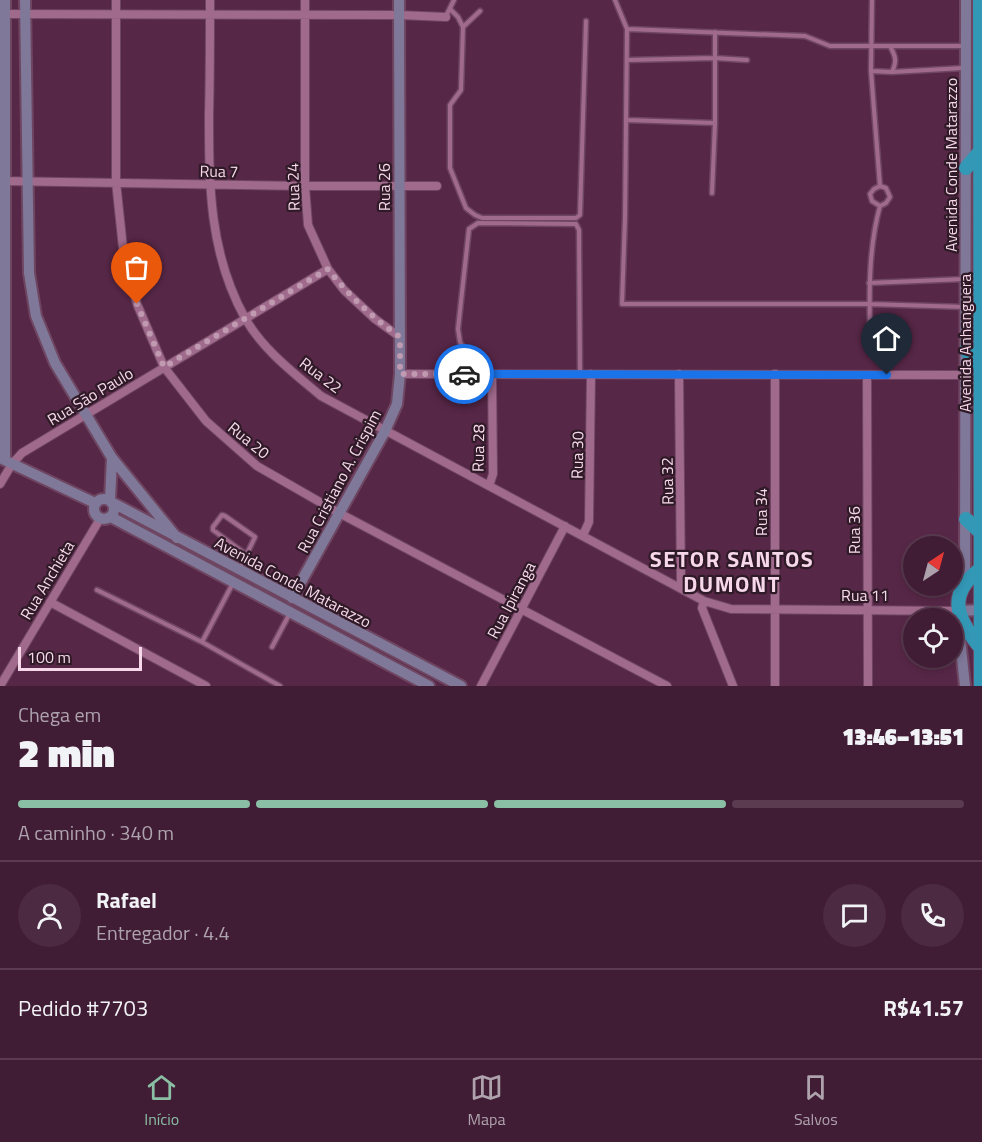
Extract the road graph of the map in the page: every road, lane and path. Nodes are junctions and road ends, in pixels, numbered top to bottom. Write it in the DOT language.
graph roads {
  1 [pos="5,0"];
  2 [pos="25,0"];
  3 [pos="116,0"];
  4 [pos="210,0"];
  5 [pos="305,0"];
  6 [pos="399,0"];
  7 [pos="454,0"];
  8 [pos="615,0"];
  9 [pos="872,0"];
  10 [pos="966,0"];
  11 [pos="980,0"];
  12 [pos="480,11"];
  13 [pos="448,13"];
  14 [pos="3,14"];
  15 [pos="26,14"];
  16 [pos="116,14"];
  17 [pos="210,14"];
  18 [pos="305,14"];
  19 [pos="399,15"];
  20 [pos="586,21"];
  21 [pos="463,27"];
  22 [pos="627,29"];
  23 [pos="715,32"];
  24 [pos="871,45"];
  25 [pos="890,46"];
  26 [pos="966,46"];
  27 [pos="715,58"];
  28 [pos="627,60"];
  29 [pos="747,60"];
  30 [pos="966,68"];
  31 [pos="871,71"];
  32 [pos="892,72"];
  33 [pos="626,120"];
  34 [pos="716,123"];
  35 [pos="981,150"];
  36 [pos="966,168"];
  37 [pos="2,180"];
  38 [pos="28,181"];
  39 [pos="116,182"];
  40 [pos="209,184"];
  41 [pos="399,185"];
  42 [pos="305,186"];
  43 [pos="438,186"];
  44 [pos="880,186"];
  45 [pos="712,193"];
  46 [pos="880,206"];
  47 [pos="328,269"];
  48 [pos="966,279"];
  49 [pos="869,283"];
  50 [pos="869,304"];
  51 [pos="2,305"];
  52 [pos="966,307"];
  53 [pos="246,319"];
  54 [pos="870,330"];
  55 [pos="400,337"];
  56 [pos="966,350"];
  57 [pos="164,367"];
  58 [pos="981,367"];
  59 [pos="400,374"];
  60 [pos="478,374"];
  61 [pos="492,374"];
  62 [pos="580,374"];
  63 [pos="591,374"];
  64 [pos="679,374"];
  65 [pos="775,374"];
  66 [pos="867,375"];
  67 [pos="966,375"];
  68 [pos="2,381"];
  69 [pos="85,414"];
  70 [pos="385,431"];
  71 [pos="112,458"];
  72 [pos="6,461"];
  73 [pos="0,484"];
  74 [pos="489,486"];
  75 [pos="112,501"];
  76 [pos="94,503"];
  77 [pos="339,513"];
  78 [pos="111,517"];
  79 [pos="100,519"];
  80 [pos="966,519"];
  81 [pos="565,526"];
  82 [pos="981,533"];
  83 [pos="583,536"];
  84 [pos="177,538"];
  85 [pos="247,555"];
  86 [pos="982,568"];
  87 [pos="239,570"];
  88 [pos="234,581"];
  89 [pos="965,583"];
  90 [pos="681,588"];
  91 [pos="97,590"];
  92 [pos="292,598"];
  93 [pos="704,601"];
  94 [pos="50,602"];
  95 [pos="958,608"];
  96 [pos="521,609"];
  97 [pos="868,610"];
  98 [pos="903,610"];
  99 [pos="982,610"];
  100 [pos="774,611"];
  101 [pos="963,611"];
  102 [pos="290,612"];
  103 [pos="963,623"];
  104 [pos="202,642"];
  105 [pos="272,647"];
  106 [pos="980,647"];
  107 [pos="963,667"];
  108 [pos="0,686"];
  109 [pos="206,686"];
  110 [pos="280,686"];
  111 [pos="429,686"];
  112 [pos="461,686"];
  113 [pos="481,686"];
  114 [pos="667,686"];
  115 [pos="733,686"];
  116 [pos="775,686"];
  117 [pos="868,686"];
  118 [pos="965,686"];
  119 [pos="981,686"];
  1 -- 14 [label="street"];
  2 -- 15 [label="street"];
  3 -- 16 [label="street, Rua 20"];
  4 -- 17 [label="street, Rua 22"];
  5 -- 18 [label="street, Rua 24"];
  6 -- 19 [label="street, Rua 26"];
  7 -- 13 [label="lane"];
  8 -- 22 [label="lane"];
  9 -- 24 [label="lane"];
  10 -- 26 [label="street, Avenida Conde Matarazzo"];
  11 -- 35 [label="highway, Avenida Anhanguera"];
  12 -- 21 [label="lane"];
  13 -- 19 [label="street"];
  13 -- 21 [label="lane"];
  14 -- 15 [label="street"];
  14 -- 37 [label="street"];
  15 -- 16 [label="street"];
  15 -- 38 [label="street"];
  16 -- 17 [label="street"];
  16 -- 39 [label="street, Rua 20"];
  17 -- 18 [label="street"];
  17 -- 40 [label="street, Rua 22"];
  18 -- 19 [label="street"];
  18 -- 42 [label="street, Rua 24"];
  19 -- 41 [label="street, Rua 26"];
  20 -- 21 [label="lane"];
  22 -- 23 [label="lane"];
  22 -- 28 [label="lane"];
  23 -- 24 [label="lane"];
  23 -- 27 [label="lane"];
  24 -- 25 [label="lane"];
  24 -- 31 [label="lane"];
  25 -- 26 [label="lane"];
  25 -- 32 [label="lane"];
  26 -- 30 [label="street, Avenida Conde Matarazzo"];
  27 -- 28 [label="lane"];
  27 -- 29 [label="lane"];
  27 -- 34 [label="lane"];
  28 -- 33 [label="lane"];
  30 -- 32 [label="lane"];
  30 -- 36 [label="street, Avenida Conde Matarazzo"];
  31 -- 32 [label="lane"];
  31 -- 44 [label="lane"];
  33 -- 34 [label="lane"];
  33 -- 50 [label="lane"];
  34 -- 45 [label="lane"];
  35 -- 36 [label="highway"];
  35 -- 58 [label="highway, Avenida Anhanguera"];
  36 -- 48 [label="street, Avenida Conde Matarazzo"];
  37 -- 38 [label="street, Rua 7"];
  37 -- 51 [label="street"];
  38 -- 39 [label="street, Rua 7"];
  38 -- 69 [label="street"];
  39 -- 40 [label="street, Rua 7"];
  39 -- 57 [label="street, Rua 20"];
  40 -- 42 [label="street, Rua 7"];
  40 -- 53 [label="street, Rua 22"];
  41 -- 42 [label="street, Rua 7"];
  41 -- 43 [label="street, Rua 7"];
  41 -- 55 [label="street, Rua 26"];
  42 -- 47 [label="street, Rua 24"];
  44 -- 46 [label="lane"];
  44 -- 46 [label="lane"];
  46 -- 49 [label="lane"];
  47 -- 53 [label="street, Rua São Paulo"];
  47 -- 55 [label="street, Rua 24"];
  48 -- 49 [label="lane"];
  48 -- 52 [label="street, Avenida Conde Matarazzo"];
  49 -- 50 [label="lane"];
  50 -- 52 [label="lane"];
  50 -- 54 [label="lane"];
  51 -- 68 [label="street"];
  52 -- 56 [label="street, Avenida Conde Matarazzo"];
  53 -- 57 [label="street, Rua São Paulo"];
  53 -- 70 [label="street, Rua 22"];
  55 -- 59 [label="street, Rua 26"];
  56 -- 58 [label="highway"];
  56 -- 67 [label="street, Avenida Conde Matarazzo"];
  57 -- 69 [label="street, Rua São Paulo"];
  57 -- 77 [label="street, Rua 20"];
  58 -- 82 [label="highway, Avenida Anhanguera"];
  59 -- 60 [label="street"];
  59 -- 70 [label="street, Rua Cristiano A. Crispim"];
  60 -- 61 [label="street"];
  60 -- 62 [label="lane"];
  61 -- 62 [label="street"];
  61 -- 74 [label="street, Rua 28"];
  62 -- 63 [label="street"];
  63 -- 64 [label="street"];
  63 -- 83 [label="street, Rua 30"];
  64 -- 65 [label="street"];
  64 -- 90 [label="street, Rua 32"];
  65 -- 66 [label="street"];
  65 -- 100 [label="street, Rua 34"];
  66 -- 67 [label="street"];
  66 -- 97 [label="street, Rua 36"];
  67 -- 80 [label="street, Avenida Conde Matarazzo"];
  68 -- 72 [label="street"];
  69 -- 71 [label="street"];
  69 -- 72 [label="street, Rua São Paulo"];
  70 -- 74 [label="street, Rua 22"];
  70 -- 77 [label="street, Rua Cristiano A. Crispim"];
  71 -- 75 [label="street"];
  71 -- 84 [label="street"];
  72 -- 73 [label="street, Rua São Paulo"];
  72 -- 76 [label="street"];
  74 -- 81 [label="street, Rua 22"];
  75 -- 76 [label="street"];
  75 -- 78 [label="street"];
  75 -- 84 [label="street, Avenida Conde Matarazzo"];
  76 -- 79 [label="street"];
  77 -- 92 [label="street, Rua Cristiano A. Crispim"];
  77 -- 96 [label="street, Rua 20"];
  78 -- 79 [label="street"];
  78 -- 88 [label="street, Avenida Conde Matarazzo"];
  79 -- 94 [label="street, Rua Anchieta"];
  80 -- 82 [label="highway"];
  80 -- 89 [label="street, Avenida Conde Matarazzo"];
  81 -- 83 [label="street, Rua 22"];
  81 -- 96 [label="street, Rua Ipiranga"];
  82 -- 86 [label="highway, Avenida Anhanguera"];
  83 -- 90 [label="street, Rua 22"];
  84 -- 87 [label="street, Avenida Conde Matarazzo"];
  85 -- 85 [label="lane"];
  85 -- 87 [label="lane"];
  86 -- 89 [label="highway"];
  86 -- 99 [label="highway, Avenida Anhanguera"];
  87 -- 88 [label="street"];
  87 -- 92 [label="street, Avenida Conde Matarazzo"];
  88 -- 102 [label="street, Avenida Conde Matarazzo"];
  88 -- 104 [label="lane"];
  89 -- 95 [label="highway"];
  90 -- 93 [label="street, Rua 11"];
  91 -- 104 [label="lane"];
  92 -- 112 [label="street, Avenida Conde Matarazzo"];
  93 -- 100 [label="street, Rua 11"];
  93 -- 115 [label="street"];
  94 -- 108 [label="street, Rua Anchieta"];
  94 -- 109 [label="street"];
  96 -- 113 [label="street, Rua Ipiranga"];
  96 -- 114 [label="street, Rua 20"];
  97 -- 98 [label="street, Rua 11"];
  97 -- 100 [label="street, Rua 11"];
  97 -- 117 [label="street, Rua 36"];
  99 -- 101 [label="street, Rua 11"];
  99 -- 106 [label="highway, Avenida Anhanguera"];
  100 -- 116 [label="street, Rua 34"];
  102 -- 105 [label="lane"];
  102 -- 111 [label="street, Avenida Conde Matarazzo"];
  103 -- 106 [label="highway"];
  104 -- 110 [label="lane"];
  106 -- 119 [label="highway, Avenida Anhanguera"];
  107 -- 118 [label="street"];
}
